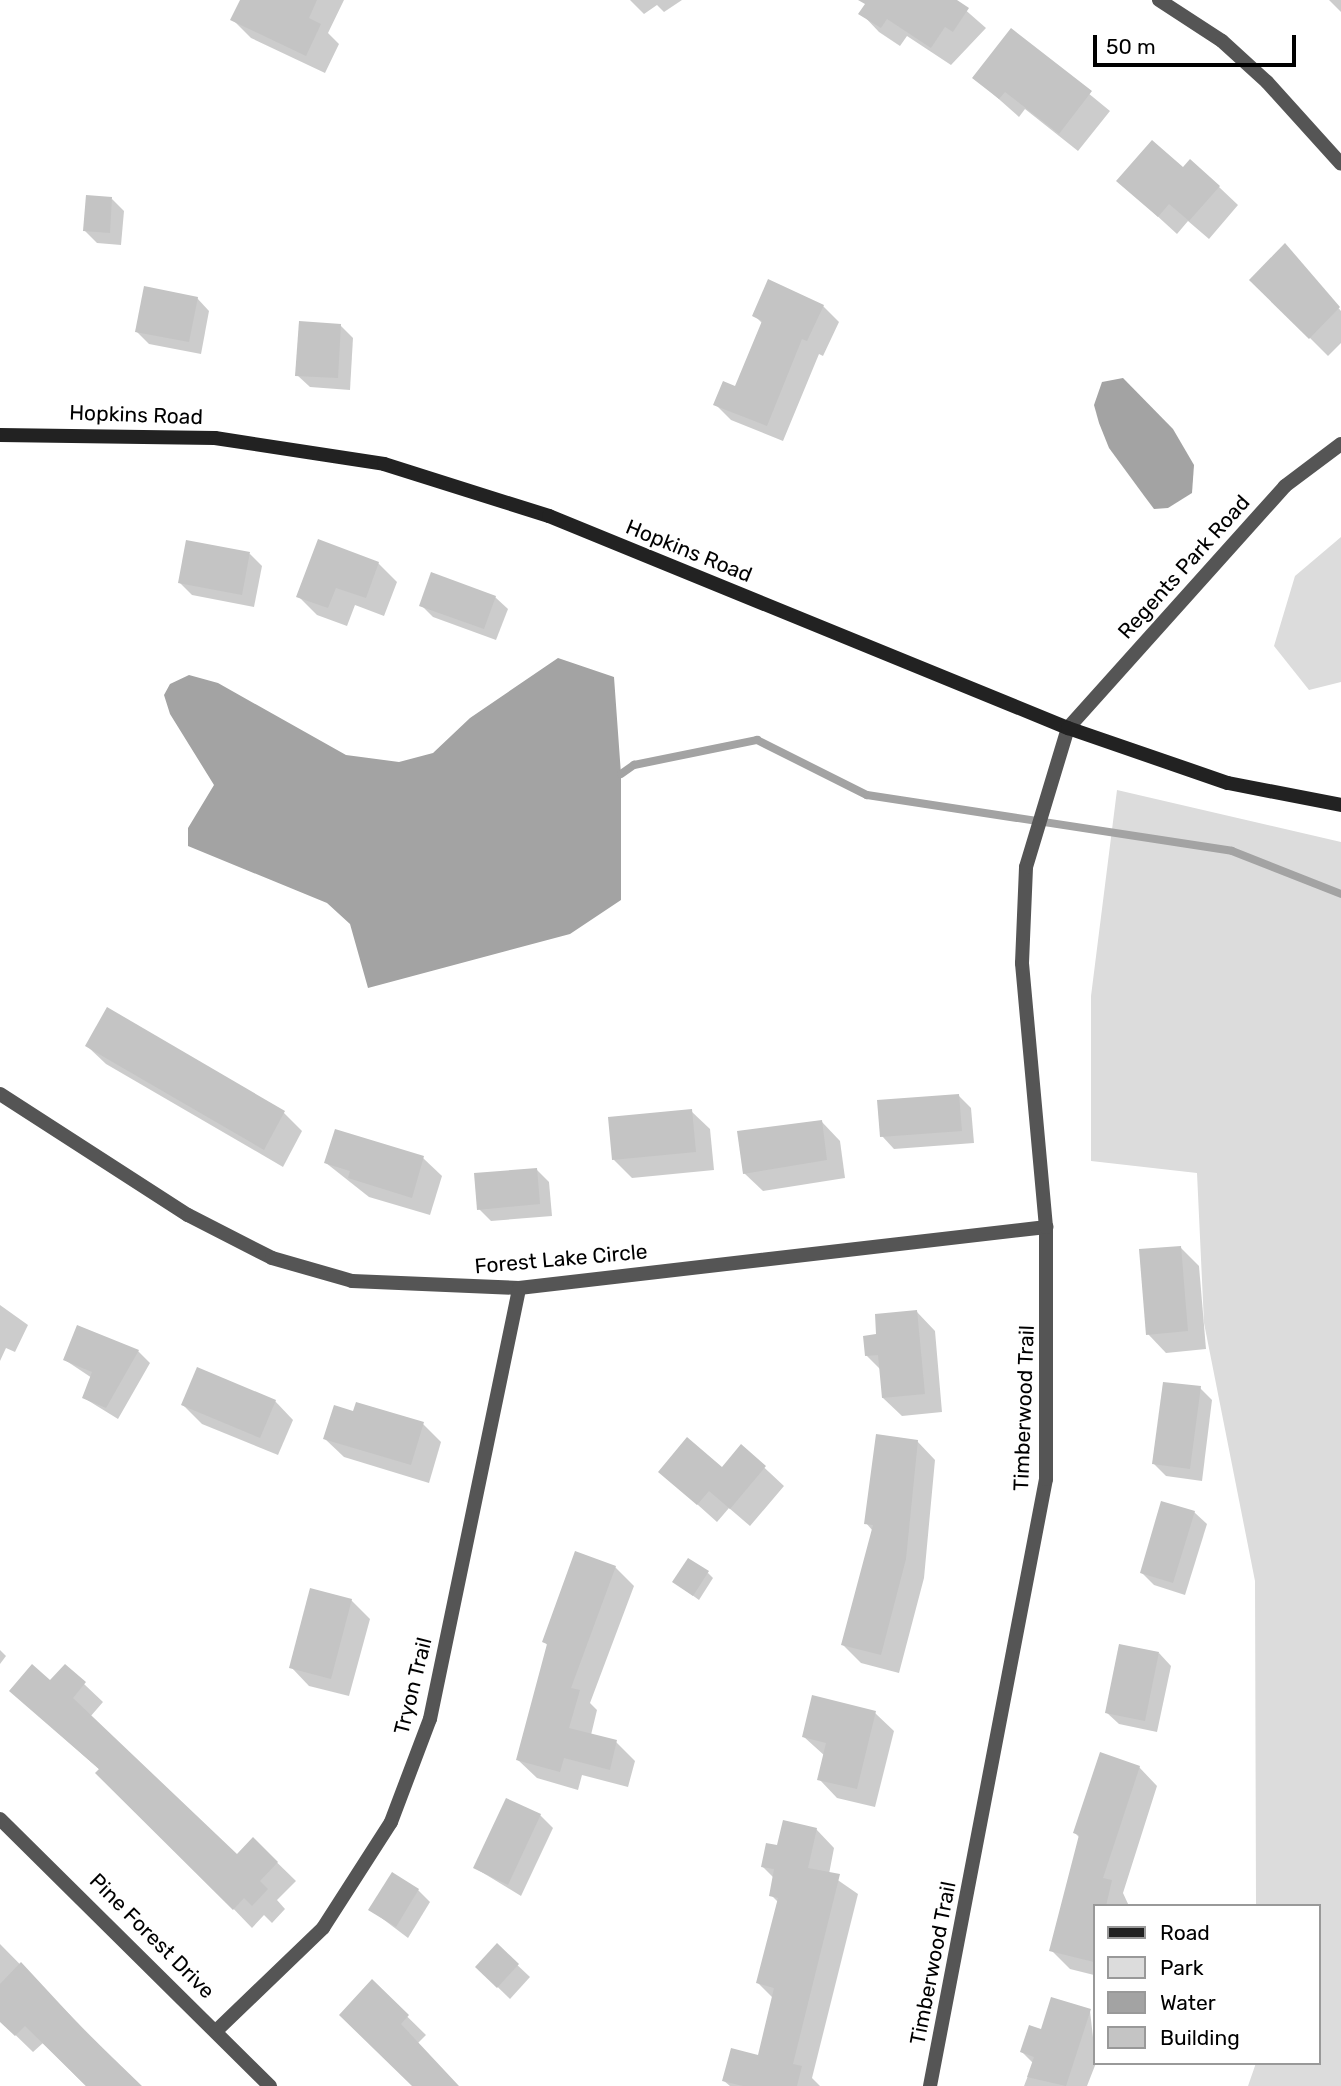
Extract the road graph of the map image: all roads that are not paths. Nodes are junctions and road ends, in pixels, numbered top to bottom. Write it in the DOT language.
graph roads {
  1 [pos="1159,0"];
  2 [pos="1341,164"];
  3 [pos="0,435"];
  4 [pos="1341,444"];
  5 [pos="1068,728"];
  6 [pos="1341,805"];
  7 [pos="0,1094"];
  8 [pos="1046,1227"];
  9 [pos="519,1288"];
  10 [pos="0,1819"];
  11 [pos="216,2031"];
  12 [pos="270,2086"];
  13 [pos="930,2086"];
  1 -- 2 [label="street"];
  3 -- 5 [label="main road, Hopkins Road"];
  4 -- 5 [label="street, Regents Park Road"];
  5 -- 6 [label="main road, Hopkins Road"];
  5 -- 8 [label="street, Timberwood Trail"];
  7 -- 9 [label="street, Forest Lake Circle"];
  8 -- 9 [label="street, Forest Lake Circle"];
  8 -- 13 [label="street, Timberwood Trail"];
  9 -- 11 [label="street, Tryon Trail"];
  10 -- 11 [label="street, Pine Forest Drive"];
  11 -- 12 [label="street, Pine Forest Drive"];
}
